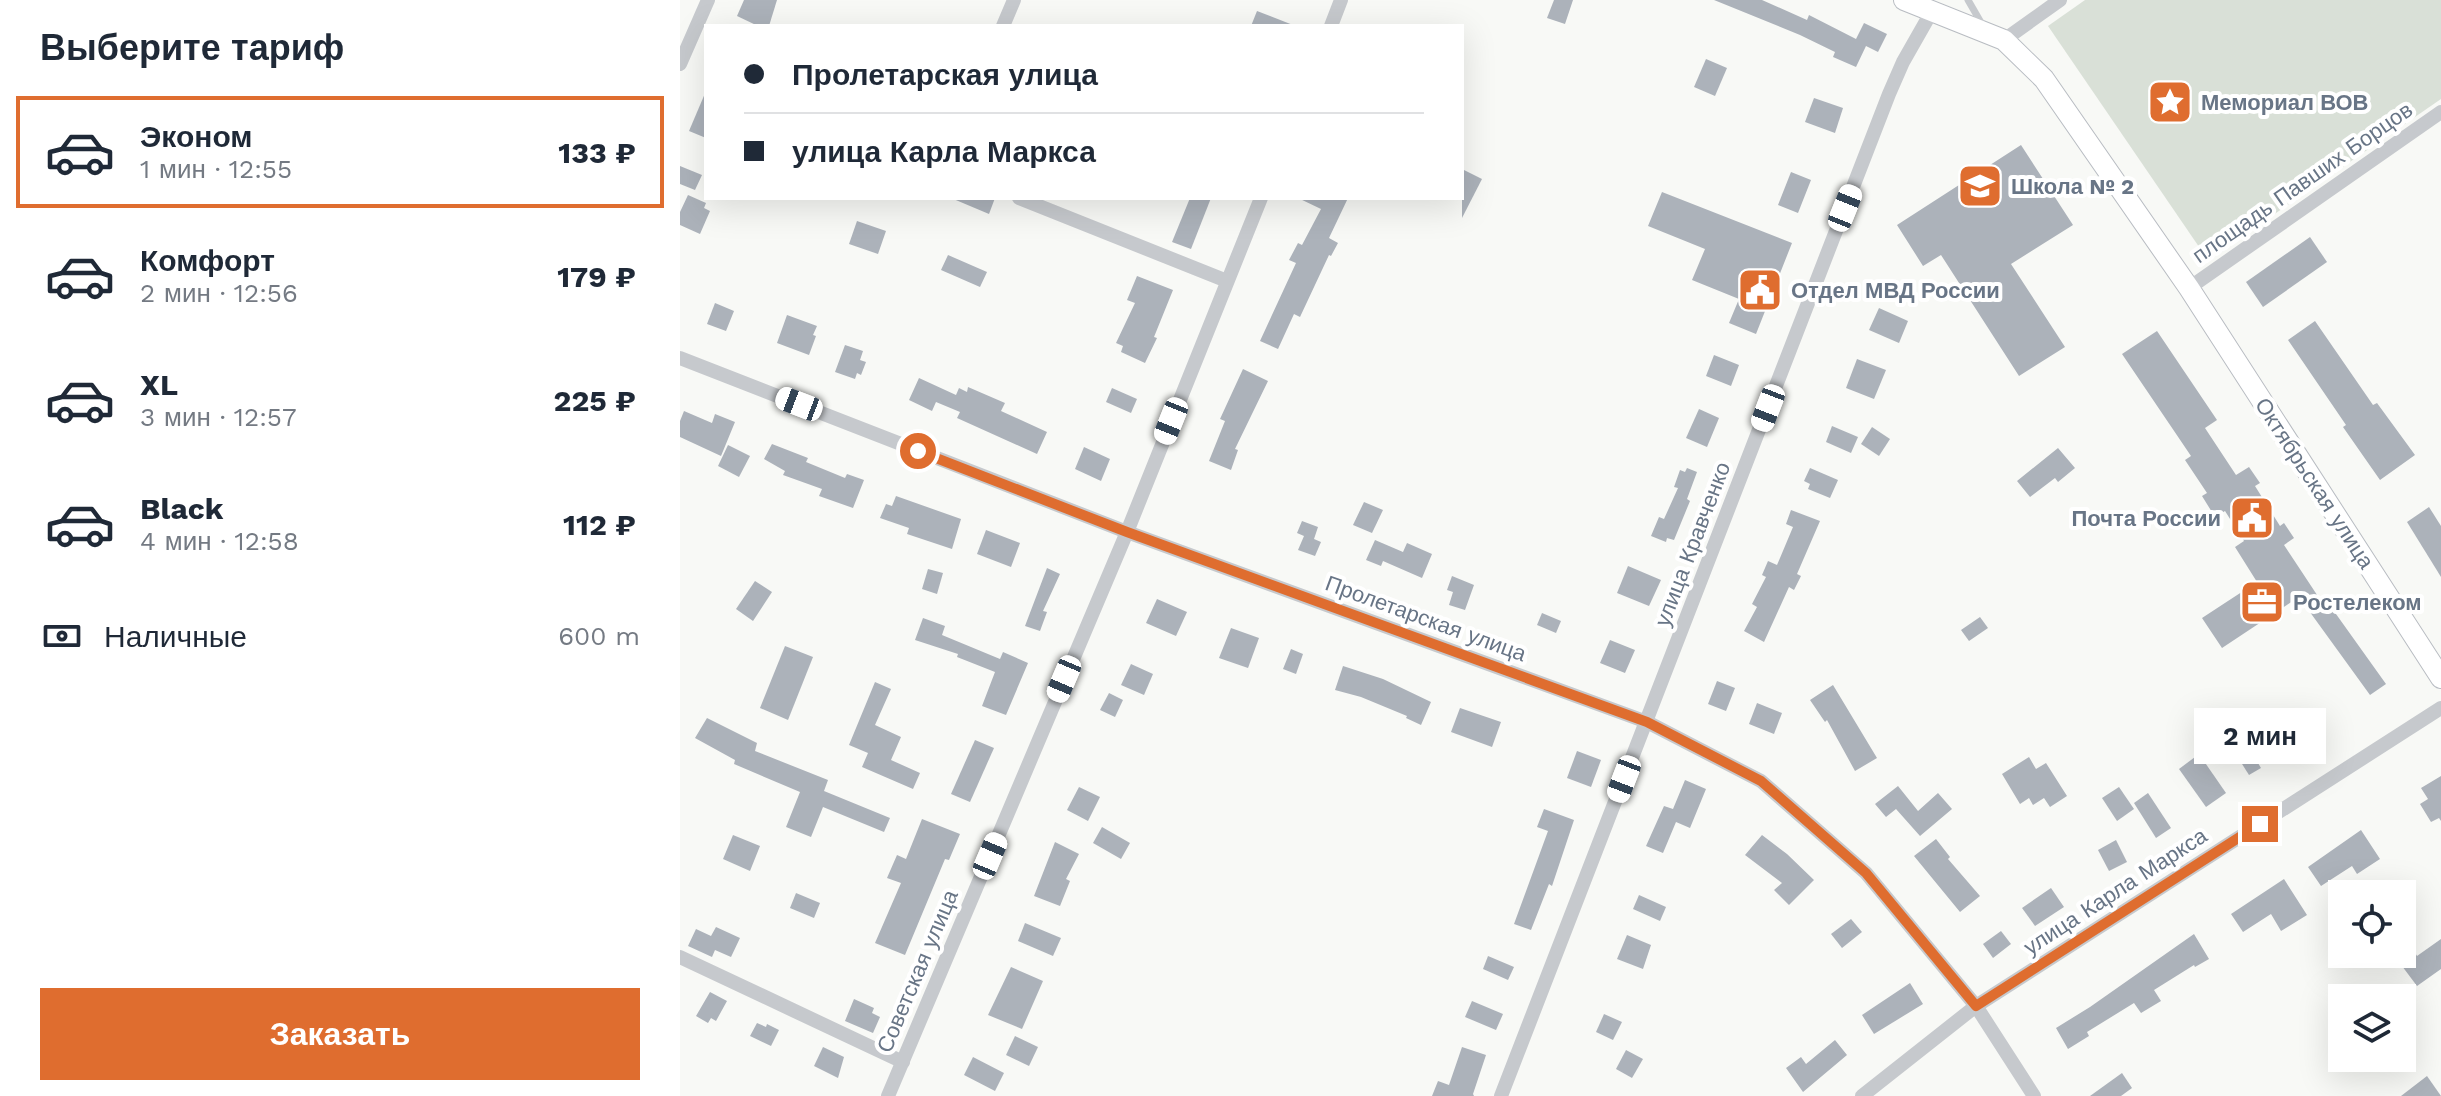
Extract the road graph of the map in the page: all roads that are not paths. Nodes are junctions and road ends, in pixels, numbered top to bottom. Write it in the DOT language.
graph roads {
  1 [pos="708,0"];
  2 [pos="1014,0"];
  3 [pos="1341,0"];
  4 [pos="1904,0"];
  5 [pos="1968,0"];
  6 [pos="2060,0"];
  7 [pos="1932,11"];
  8 [pos="1004,24"];
  9 [pos="1332,24"];
  10 [pos="1995,36"];
  11 [pos="680,64"];
  12 [pos="2441,112"];
  13 [pos="1024,200"];
  14 [pos="1260,200"];
  15 [pos="1227,281"];
  16 [pos="2189,288"];
  17 [pos="680,358"];
  18 [pos="1127,532"];
  19 [pos="2441,678"];
  20 [pos="2441,708"];
  21 [pos="1647,722"];
  22 [pos="680,957"];
  23 [pos="1976,1006"];
  24 [pos="903,1062"];
  25 [pos="888,1096"];
  26 [pos="1501,1096"];
  27 [pos="1862,1096"];
  28 [pos="2034,1096"];
  1 -- 11 [label="street"];
  2 -- 8 [label="street"];
  3 -- 9 [label="street"];
  4 -- 7 [label="main road"];
  5 -- 10 [label="lane"];
  6 -- 10 [label="street"];
  7 -- 10 [label="main road"];
  7 -- 21 [label="street, улица Кравченко"];
  10 -- 16 [label="main road, Октябрьская улица"];
  12 -- 16 [label="street, площадь Павших Борцов"];
  13 -- 15 [label="street"];
  14 -- 15 [label="street, Советская улица"];
  15 -- 18 [label="street, Советская улица"];
  16 -- 19 [label="main road, Октябрьская улица"];
  17 -- 18 [label="street, Пролетарская улица"];
  18 -- 21 [label="street, Пролетарская улица"];
  18 -- 24 [label="street, Советская улица"];
  20 -- 23 [label="street, улица Карла Маркса"];
  21 -- 23 [label="street, Пролетарская улица"];
  21 -- 26 [label="street, улица Кравченко"];
  22 -- 24 [label="street"];
  23 -- 27 [label="street, улица Карла Маркса"];
  23 -- 28 [label="street, Пролетарская улица"];
  24 -- 25 [label="street, Советская улица"];
}
